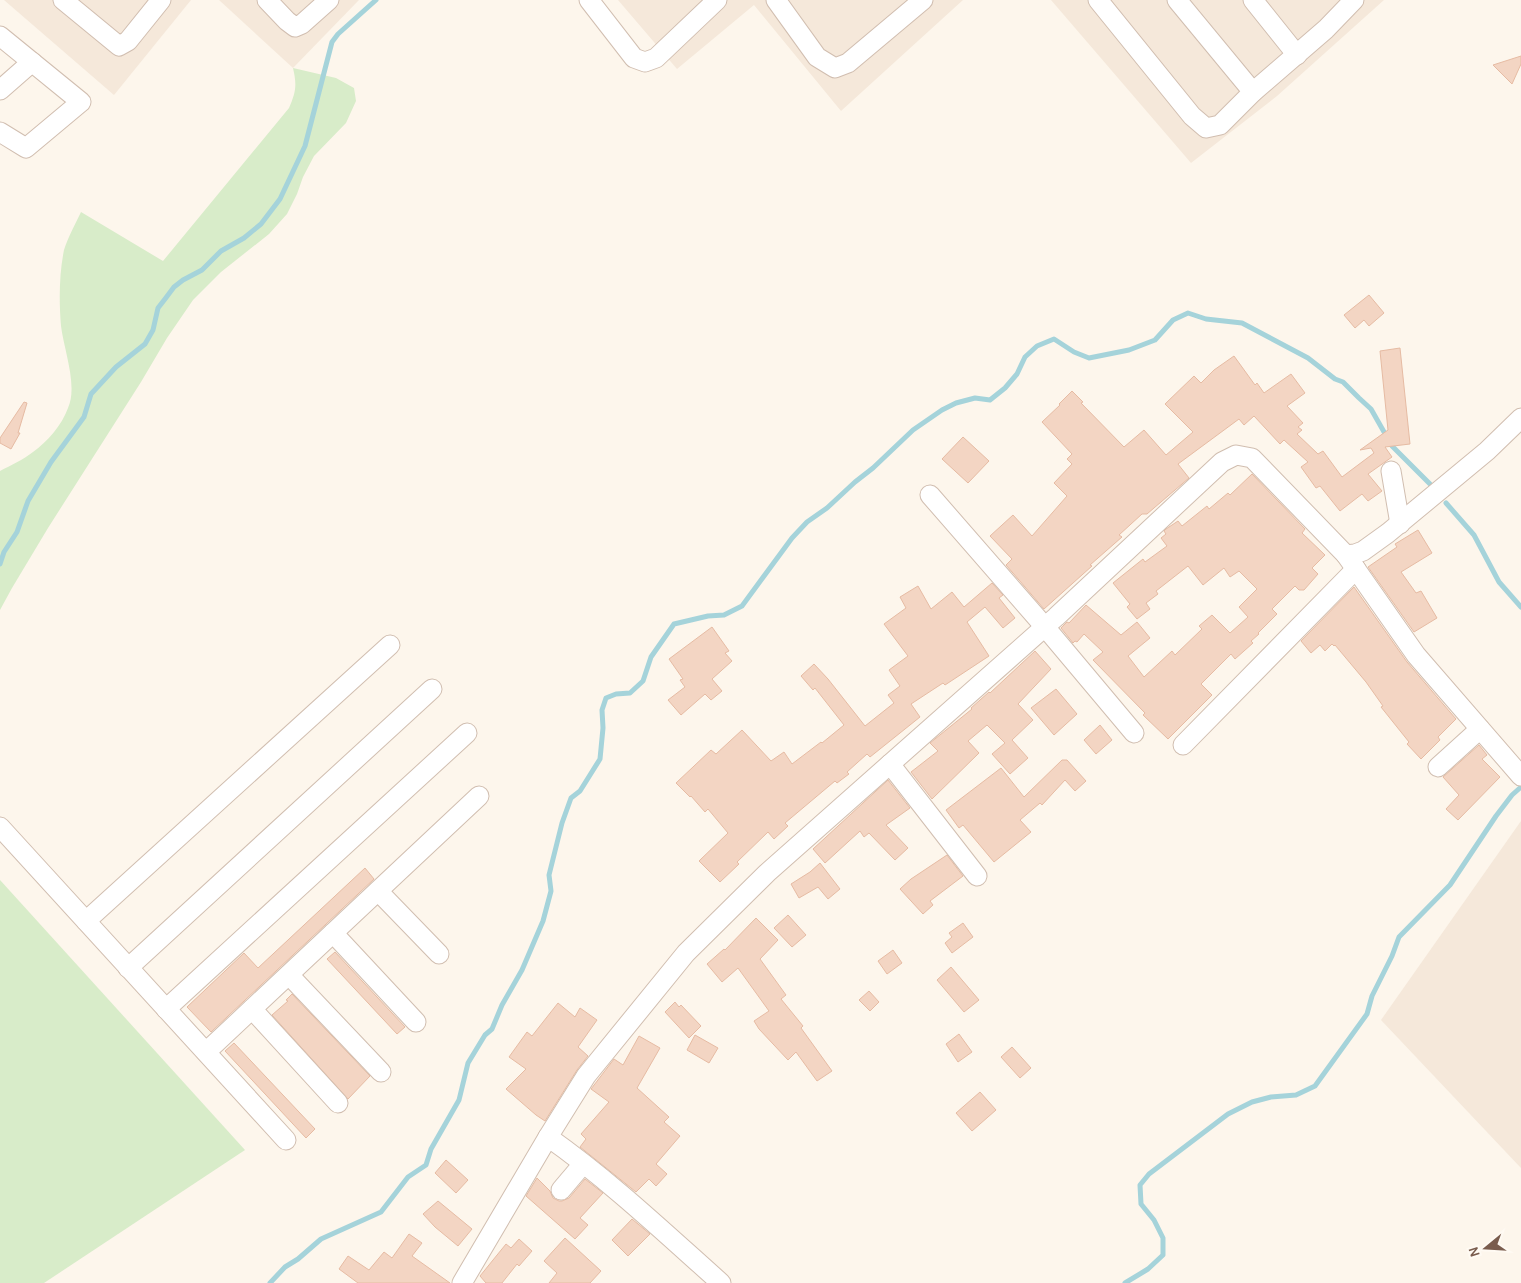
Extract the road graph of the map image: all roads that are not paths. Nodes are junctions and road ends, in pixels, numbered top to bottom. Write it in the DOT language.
graph roads {
  1 [pos="63,0"];
  2 [pos="161,0"];
  3 [pos="267,0"];
  4 [pos="329,0"];
  5 [pos="589,0"];
  6 [pos="717,0"];
  7 [pos="776,0"];
  8 [pos="923,0"];
  9 [pos="1098,0"];
  10 [pos="1177,0"];
  11 [pos="1253,0"];
  12 [pos="1354,0"];
  13 [pos="1335,7"];
  14 [pos="0,36"];
  15 [pos="1297,55"];
  16 [pos="32,62"];
  17 [pos="0,90"];
  18 [pos="1253,92"];
  19 [pos="0,132"];
  20 [pos="1521,418"];
  21 [pos="1391,471"];
  22 [pos="930,495"];
  23 [pos="1400,524"];
  24 [pos="1351,562"];
  25 [pos="1045,627"];
  26 [pos="390,645"];
  27 [pos="432,689"];
  28 [pos="1480,729"];
  29 [pos="467,733"];
  30 [pos="1134,733"];
  31 [pos="1183,745"];
  32 [pos="890,764"];
  33 [pos="1438,767"];
  34 [pos="1518,772"];
  35 [pos="479,796"];
  36 [pos="0,827"];
  37 [pos="977,876"];
  38 [pos="378,891"];
  39 [pos="86,921"];
  40 [pos="333,933"];
  41 [pos="439,954"];
  42 [pos="128,968"];
  43 [pos="289,975"];
  44 [pos="166,1008"];
  45 [pos="252,1009"];
  46 [pos="416,1022"];
  47 [pos="206,1052"];
  48 [pos="381,1072"];
  49 [pos="338,1102"];
  50 [pos="548,1137"];
  51 [pos="286,1140"];
  52 [pos="583,1164"];
  53 [pos="561,1190"];
  54 [pos="462,1283"];
  55 [pos="721,1283"];
  1 -- 2 [label="street"];
  3 -- 4 [label="street"];
  5 -- 6 [label="street"];
  7 -- 8 [label="street"];
  9 -- 18 [label="street"];
  10 -- 18 [label="street"];
  11 -- 15 [label="street"];
  12 -- 13 [label="street"];
  13 -- 15 [label="street"];
  14 -- 16 [label="street"];
  15 -- 18 [label="street"];
  16 -- 17 [label="street"];
  16 -- 19 [label="street"];
  20 -- 23 [label="street"];
  21 -- 23 [label="street"];
  22 -- 25 [label="street"];
  23 -- 24 [label="street"];
  24 -- 25 [label="street"];
  24 -- 28 [label="street"];
  24 -- 31 [label="street"];
  25 -- 30 [label="street"];
  25 -- 32 [label="street"];
  26 -- 39 [label="street"];
  27 -- 42 [label="street"];
  28 -- 33 [label="street"];
  28 -- 34 [label="street"];
  29 -- 44 [label="street"];
  32 -- 37 [label="street"];
  32 -- 50 [label="street"];
  35 -- 38 [label="street"];
  36 -- 39 [label="street"];
  38 -- 40 [label="street"];
  38 -- 41 [label="street"];
  39 -- 42 [label="street"];
  40 -- 43 [label="street"];
  40 -- 46 [label="street"];
  42 -- 44 [label="street"];
  43 -- 45 [label="street"];
  43 -- 48 [label="street"];
  44 -- 47 [label="street"];
  45 -- 47 [label="street"];
  45 -- 49 [label="street"];
  47 -- 51 [label="street"];
  50 -- 52 [label="street"];
  50 -- 54 [label="street"];
  52 -- 53 [label="street"];
  52 -- 55 [label="street"];
}
